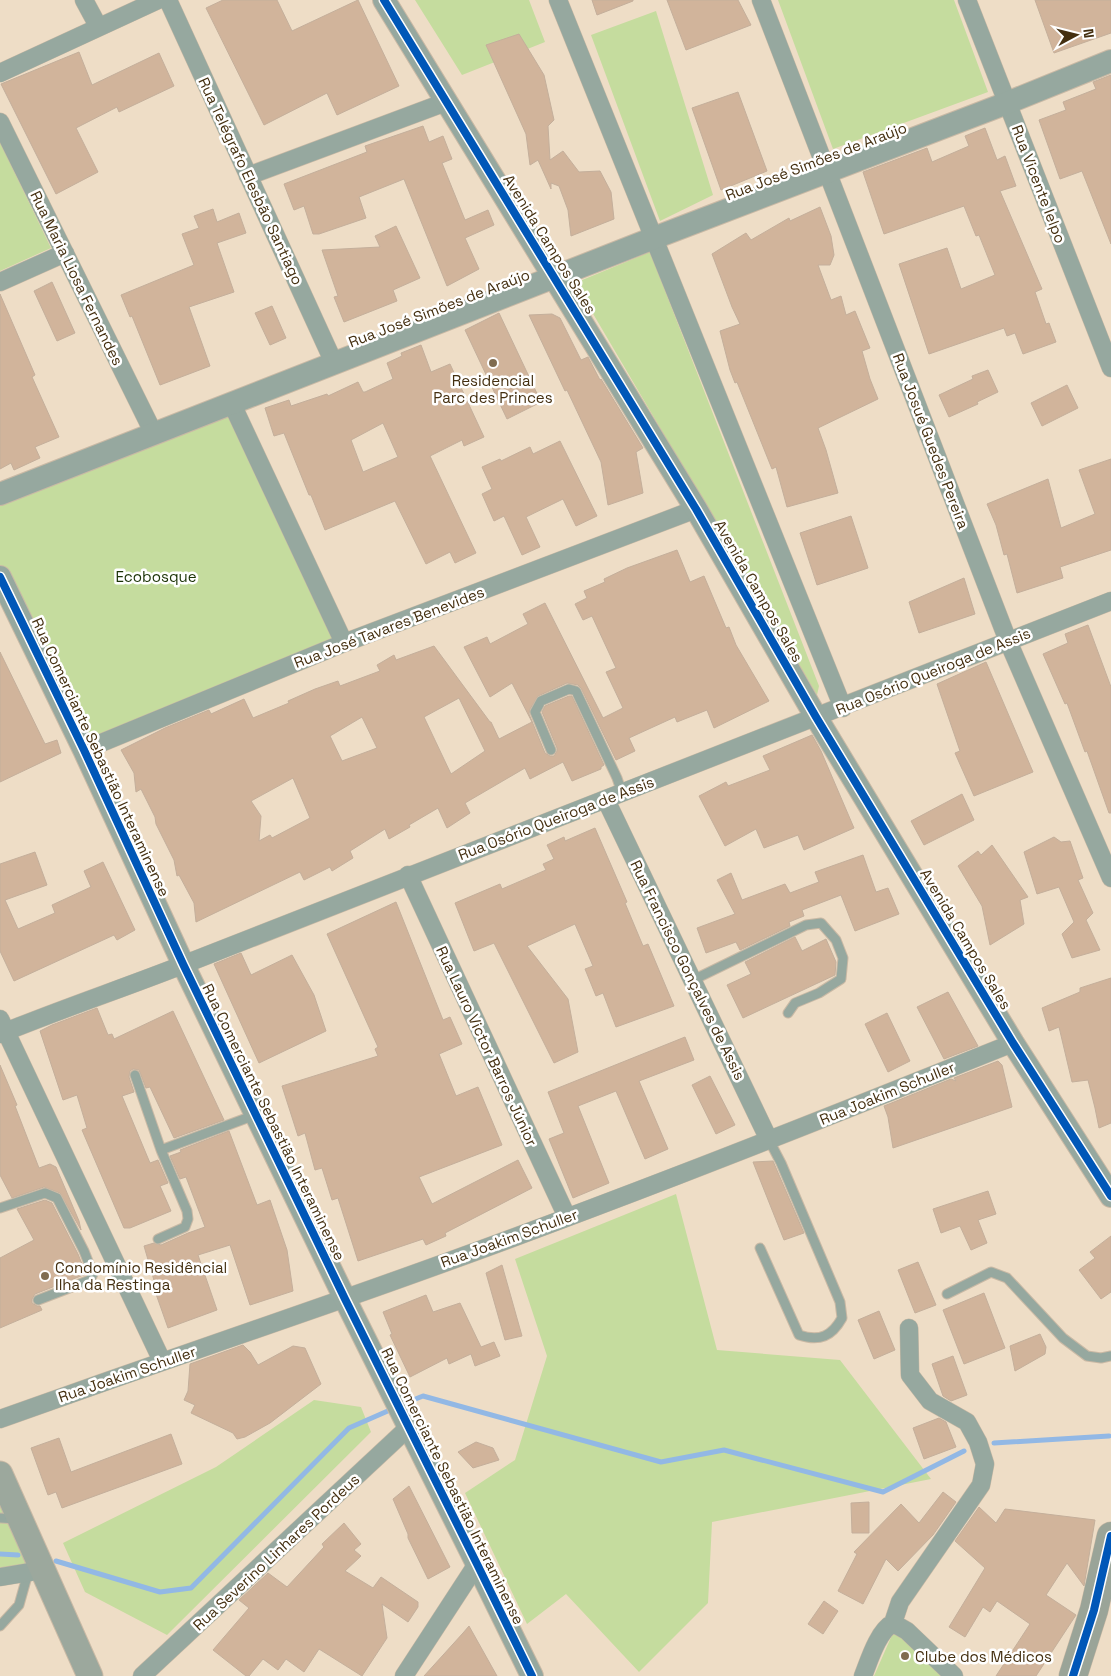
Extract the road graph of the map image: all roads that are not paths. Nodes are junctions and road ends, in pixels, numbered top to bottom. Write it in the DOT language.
graph roads {
  1 [pos="84,0"];
  2 [pos="158,0"];
  3 [pos="168,0"];
  4 [pos="384,0"];
  5 [pos="558,0"];
  6 [pos="761,0"];
  7 [pos="967,0"];
  8 [pos="98,26"];
  9 [pos="1111,61"];
  10 [pos="0,73"];
  11 [pos="446,102"];
  12 [pos="1007,103"];
  13 [pos="0,122"];
  14 [pos="827,171"];
  15 [pos="248,176"];
  16 [pos="654,238"];
  17 [pos="65,253"];
  18 [pos="555,278"];
  19 [pos="0,282"];
  20 [pos="334,363"];
  21 [pos="1111,368"];
  22 [pos="232,404"];
  23 [pos="154,434"];
  24 [pos="0,494"];
  25 [pos="696,509"];
  26 [pos="0,577"];
  27 [pos="1111,601"];
  28 [pos="1008,641"];
  29 [pos="344,643"];
  30 [pos="843,708"];
  31 [pos="816,717"];
  32 [pos="84,750"];
  33 [pos="550,750"];
  34 [pos="614,796"];
  35 [pos="408,875"];
  36 [pos="1111,878"];
  37 [pos="183,964"];
  38 [pos="693,980"];
  39 [pos="788,1013"];
  40 [pos="2,1028"];
  41 [pos="1012,1043"];
  42 [pos="134,1075"];
  43 [pos="256,1115"];
  44 [pos="769,1140"];
  45 [pos="161,1150"];
  46 [pos="1111,1196"];
  47 [pos="0,1208"];
  48 [pos="567,1217"];
  49 [pos="158,1239"];
  50 [pos="760,1248"];
  51 [pos="947,1294"];
  52 [pos="344,1299"];
  53 [pos="38,1300"];
  54 [pos="909,1328"];
  55 [pos="1111,1356"];
  56 [pos="162,1361"];
  57 [pos="0,1419"];
  58 [pos="410,1427"];
  59 [pos="0,1474"];
  60 [pos="10,1519"];
  61 [pos="1111,1536"];
  62 [pos="477,1564"];
  63 [pos="35,1572"];
  64 [pos="0,1577"];
  65 [pos="893,1623"];
  66 [pos="0,1626"];
  67 [pos="90,1676"];
  68 [pos="142,1676"];
  69 [pos="404,1676"];
  70 [pos="532,1676"];
  71 [pos="862,1676"];
  72 [pos="954,1676"];
  73 [pos="1073,1676"];
  1 -- 8 [label="street"];
  2 -- 8 [label="street"];
  3 -- 15 [label="street, Rua Telégrafo Elesbão Santiago"];
  4 -- 11 [label="street, Avenida Campos Sales"];
  5 -- 16 [label="street"];
  6 -- 14 [label="street, Rua Josué Guedes Pereira"];
  7 -- 12 [label="street, Rua Vicente Ielpo"];
  8 -- 10 [label="street"];
  9 -- 12 [label="street, Rua José Simões de Araújo"];
  11 -- 15 [label="street"];
  11 -- 18 [label="street, Avenida Campos Sales"];
  12 -- 14 [label="street, Rua José Simões de Araújo"];
  12 -- 21 [label="street, Rua Vicente Ielpo"];
  13 -- 17 [label="street, Rua Maria Liosa Fernandes"];
  14 -- 16 [label="street, Rua José Simões de Araújo"];
  14 -- 28 [label="street, Rua Josué Guedes Pereira"];
  15 -- 20 [label="street, Rua Telégrafo Elesbão Santiago"];
  16 -- 18 [label="street, Rua José Simões de Araújo"];
  16 -- 30 [label="street"];
  17 -- 19 [label="street"];
  17 -- 23 [label="street, Rua Maria Liosa Fernandes"];
  18 -- 20 [label="street, Rua José Simões de Araújo"];
  18 -- 25 [label="street, Avenida Campos Sales"];
  20 -- 22 [label="street, Rua José Simões de Araújo"];
  22 -- 23 [label="street, Rua José Simões de Araújo"];
  22 -- 29 [label="street"];
  23 -- 24 [label="street, Rua José Simões de Araújo"];
  25 -- 29 [label="street, Rua José Tavares Benevides"];
  25 -- 31 [label="street, Avenida Campos Sales"];
  26 -- 32 [label="street, Rua Comerciante Sebastião Interaminense"];
  27 -- 28 [label="street, Rua Osório Queiroga de Assis"];
  28 -- 30 [label="street, Rua Osório Queiroga de Assis"];
  28 -- 36 [label="street, Rua Josué Guedes Pereira"];
  29 -- 32 [label="street, Rua José Tavares Benevides"];
  30 -- 31 [label="street, Rua Osório Queiroga de Assis"];
  31 -- 34 [label="street, Rua Osório Queiroga de Assis"];
  31 -- 41 [label="street, Avenida Campos Sales"];
  32 -- 37 [label="street, Rua Comerciante Sebastião Interaminense"];
  33 -- 34 [label="lane"];
  34 -- 35 [label="street, Rua Osório Queiroga de Assis"];
  34 -- 38 [label="street, Rua Francisco Gonçalves de Assis"];
  35 -- 37 [label="street, Rua Osório Queiroga de Assis"];
  35 -- 48 [label="street, Rua Lauro Victor Barros Júnior"];
  37 -- 40 [label="street, Rua Osório Queiroga de Assis"];
  37 -- 43 [label="street, Rua Comerciante Sebastião Interaminense"];
  38 -- 39 [label="lane"];
  38 -- 44 [label="street, Rua Francisco Gonçalves de Assis"];
  40 -- 56 [label="street"];
  41 -- 44 [label="street, Rua Joakim Schuller"];
  41 -- 46 [label="street, Avenida Campos Sales"];
  42 -- 45 [label="lane"];
  43 -- 45 [label="lane"];
  43 -- 52 [label="street, Rua Comerciante Sebastião Interaminense"];
  44 -- 48 [label="street, Rua Joakim Schuller"];
  44 -- 50 [label="lane"];
  45 -- 49 [label="lane"];
  47 -- 53 [label="lane"];
  48 -- 52 [label="street, Rua Joakim Schuller"];
  51 -- 55 [label="lane"];
  52 -- 56 [label="street, Rua Joakim Schuller"];
  52 -- 58 [label="street, Rua Comerciante Sebastião Interaminense"];
  54 -- 65 [label="street"];
  56 -- 57 [label="street, Rua Joakim Schuller"];
  58 -- 62 [label="street, Rua Comerciante Sebastião Interaminense"];
  58 -- 68 [label="street, Rua Severino Linhares Pordeus"];
  59 -- 60 [label="main road"];
  60 -- 63 [label="main road"];
  61 -- 73 [label="main road"];
  62 -- 69 [label="street"];
  62 -- 70 [label="street, Rua Comerciante Sebastião Interaminense"];
  63 -- 64 [label="street"];
  63 -- 66 [label="lane"];
  63 -- 67 [label="main road"];
  65 -- 71 [label="street"];
  65 -- 72 [label="street"];
}
